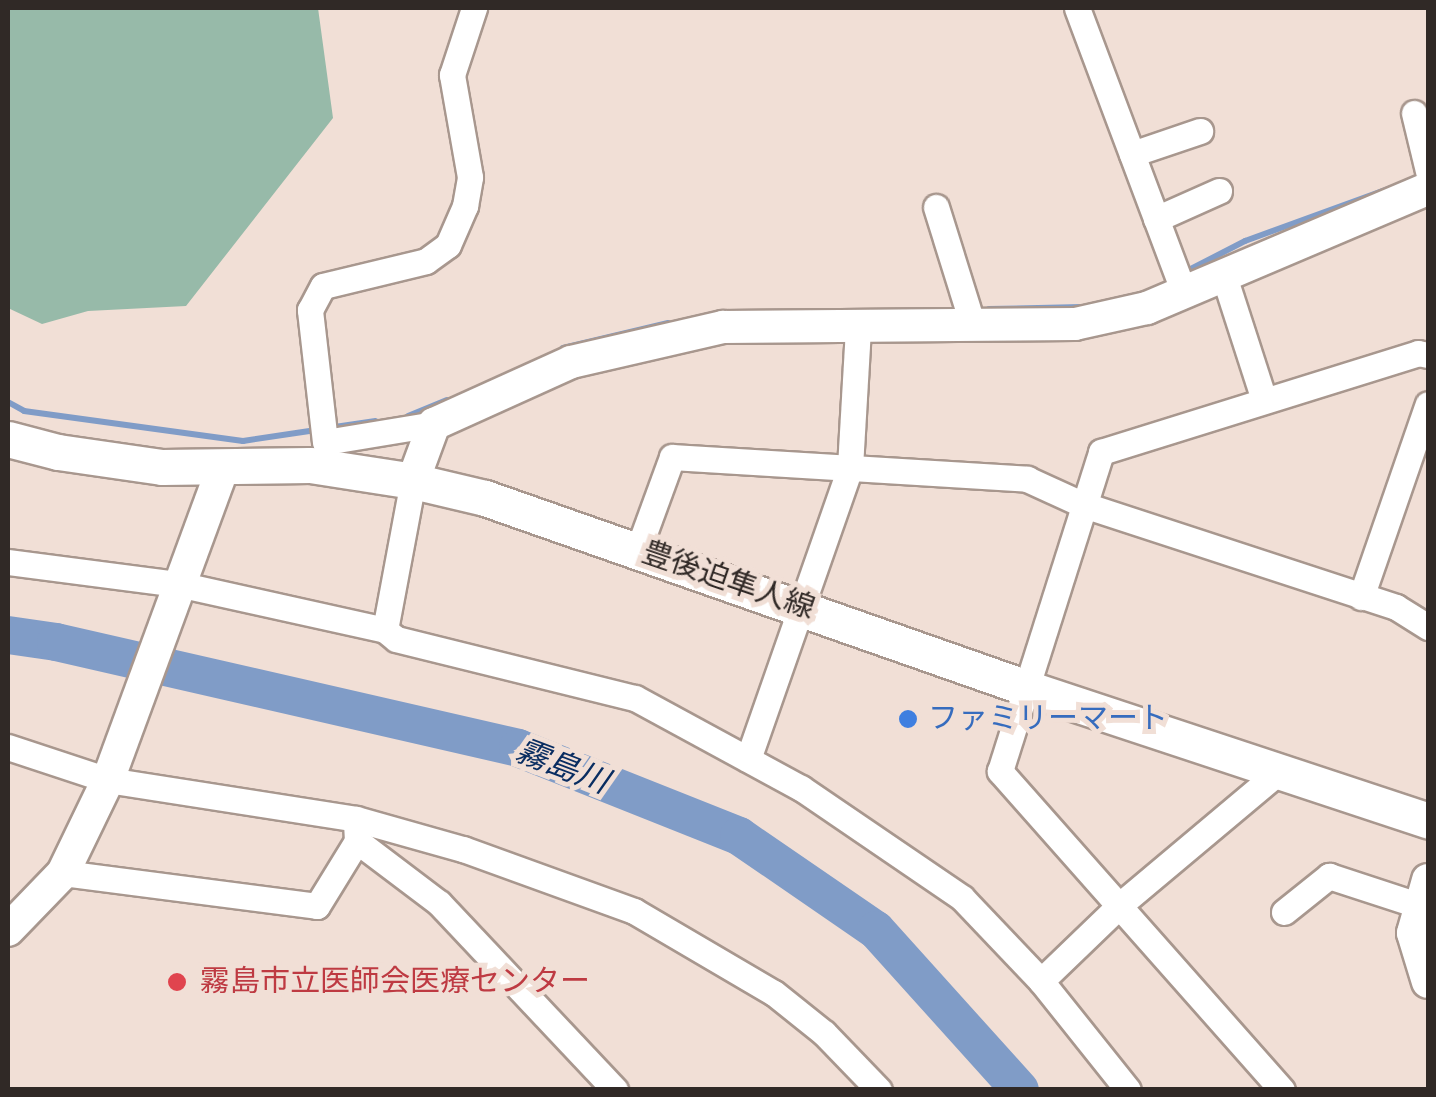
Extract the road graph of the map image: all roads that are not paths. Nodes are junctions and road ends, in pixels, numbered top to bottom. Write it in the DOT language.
graph roads {
  1 [pos="474,8"];
  2 [pos="1078,8"];
  3 [pos="1414,112"];
  4 [pos="1200,131"];
  5 [pos="1132,154"];
  6 [pos="1428,173"];
  7 [pos="1219,191"];
  8 [pos="936,207"];
  9 [pos="1156,219"];
  10 [pos="1224,276"];
  11 [pos="1179,282"];
  12 [pos="970,316"];
  13 [pos="858,328"];
  14 [pos="1428,356"];
  15 [pos="1264,400"];
  16 [pos="1428,404"];
  17 [pos="434,424"];
  18 [pos="8,439"];
  19 [pos="850,467"];
  20 [pos="222,468"];
  21 [pos="413,480"];
  22 [pos="1084,504"];
  23 [pos="638,550"];
  24 [pos="8,562"];
  25 [pos="178,584"];
  26 [pos="1362,597"];
  27 [pos="799,606"];
  28 [pos="1428,628"];
  29 [pos="385,630"];
  30 [pos="1027,688"];
  31 [pos="8,747"];
  32 [pos="748,759"];
  33 [pos="1277,773"];
  34 [pos="108,780"];
  35 [pos="1428,820"];
  36 [pos="356,830"];
  37 [pos="62,872"];
  38 [pos="1425,893"];
  39 [pos="1121,904"];
  40 [pos="1284,912"];
  41 [pos="8,930"];
  42 [pos="1041,982"];
  43 [pos="1428,982"];
  44 [pos="616,1090"];
  45 [pos="879,1090"];
  46 [pos="1128,1090"];
  47 [pos="1282,1090"];
  1 -- 17 [label="street"];
  2 -- 5 [label="street"];
  3 -- 6 [label="street"];
  4 -- 5 [label="street"];
  5 -- 9 [label="street"];
  6 -- 10 [label="street"];
  7 -- 9 [label="street"];
  8 -- 12 [label="street"];
  9 -- 11 [label="street"];
  10 -- 11 [label="street"];
  10 -- 15 [label="street"];
  11 -- 12 [label="street"];
  12 -- 13 [label="street"];
  13 -- 17 [label="street"];
  13 -- 19 [label="street"];
  14 -- 15 [label="street"];
  15 -- 22 [label="street"];
  16 -- 26 [label="street"];
  17 -- 21 [label="street"];
  18 -- 20 [label="main road, 豊後迫隼人線"];
  19 -- 22 [label="street"];
  19 -- 23 [label="street"];
  19 -- 27 [label="street"];
  20 -- 21 [label="main road, 豊後迫隼人線"];
  20 -- 25 [label="street"];
  21 -- 23 [label="main road, 豊後迫隼人線"];
  21 -- 29 [label="street"];
  22 -- 26 [label="street"];
  22 -- 30 [label="street"];
  23 -- 27 [label="main road, 豊後迫隼人線"];
  24 -- 25 [label="street"];
  25 -- 29 [label="street"];
  25 -- 34 [label="street"];
  26 -- 28 [label="street"];
  27 -- 30 [label="main road, 豊後迫隼人線"];
  27 -- 32 [label="street"];
  29 -- 32 [label="street"];
  30 -- 33 [label="main road, 豊後迫隼人線"];
  30 -- 39 [label="street"];
  31 -- 34 [label="street"];
  32 -- 42 [label="street"];
  33 -- 35 [label="main road, 豊後迫隼人線"];
  33 -- 39 [label="street"];
  34 -- 36 [label="street"];
  34 -- 37 [label="street"];
  36 -- 37 [label="street"];
  36 -- 44 [label="street"];
  36 -- 45 [label="street"];
  37 -- 41 [label="street"];
  38 -- 40 [label="street"];
  38 -- 43 [label="street"];
  39 -- 42 [label="street"];
  39 -- 47 [label="street"];
  42 -- 46 [label="street"];
}
